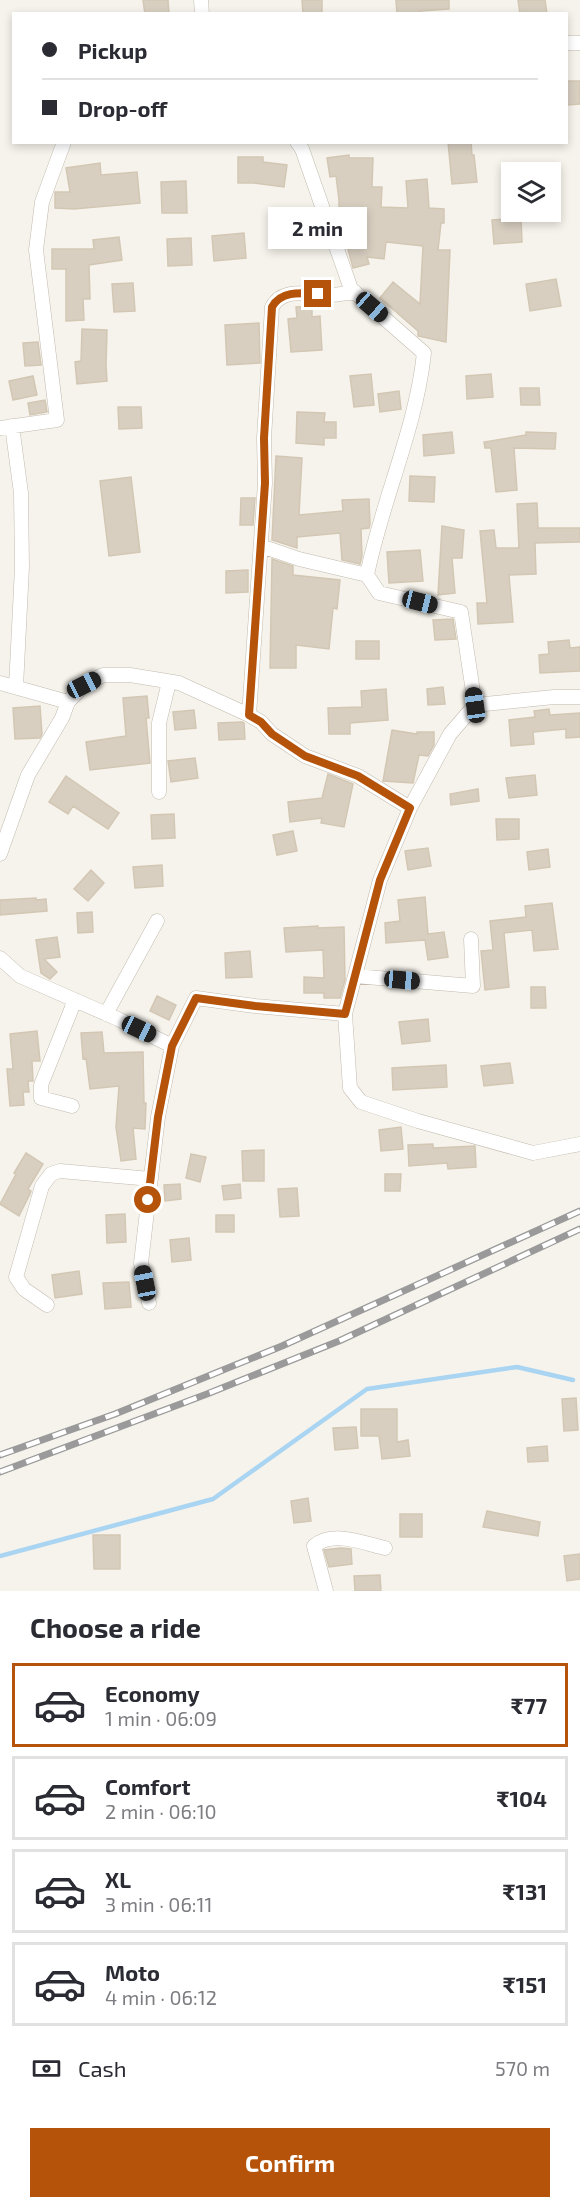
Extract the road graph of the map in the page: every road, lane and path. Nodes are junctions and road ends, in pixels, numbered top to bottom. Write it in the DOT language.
graph roads {
  1 [pos="62,144"];
  2 [pos="298,144"];
  3 [pos="355,292"];
  4 [pos="6,427"];
  5 [pos="261,546"];
  6 [pos="367,575"];
  7 [pos="169,682"];
  8 [pos="0,683"];
  9 [pos="16,687"];
  10 [pos="580,697"];
  11 [pos="68,702"];
  12 [pos="475,705"];
  13 [pos="249,715"];
  14 [pos="159,792"];
  15 [pos="410,808"];
  16 [pos="0,854"];
  17 [pos="158,921"];
  18 [pos="471,939"];
  19 [pos="0,958"];
  20 [pos="355,976"];
  21 [pos="75,1000"];
  22 [pos="106,1014"];
  23 [pos="345,1014"];
  24 [pos="172,1046"];
  25 [pos="72,1106"];
  26 [pos="580,1144"];
  27 [pos="151,1179"];
  28 [pos="149,1303"];
  29 [pos="47,1305"];
  30 [pos="385,1548"];
  31 [pos="326,1591"];
  1 -- 4 [label="street"];
  2 -- 3 [label="street"];
  3 -- 5 [label="street"];
  3 -- 6 [label="street"];
  4 -- 9 [label="street"];
  5 -- 6 [label="street"];
  5 -- 13 [label="street"];
  6 -- 12 [label="street"];
  7 -- 11 [label="street"];
  7 -- 13 [label="street"];
  7 -- 14 [label="street"];
  8 -- 9 [label="street"];
  9 -- 11 [label="street"];
  10 -- 12 [label="street"];
  11 -- 16 [label="street"];
  12 -- 15 [label="street"];
  13 -- 15 [label="street"];
  15 -- 20 [label="street"];
  17 -- 22 [label="street"];
  18 -- 20 [label="street"];
  19 -- 21 [label="street"];
  20 -- 23 [label="street"];
  21 -- 22 [label="street"];
  21 -- 25 [label="street"];
  22 -- 24 [label="street"];
  23 -- 24 [label="street"];
  23 -- 26 [label="street"];
  24 -- 27 [label="street"];
  27 -- 28 [label="street"];
  27 -- 29 [label="street"];
  30 -- 31 [label="street"];
}
